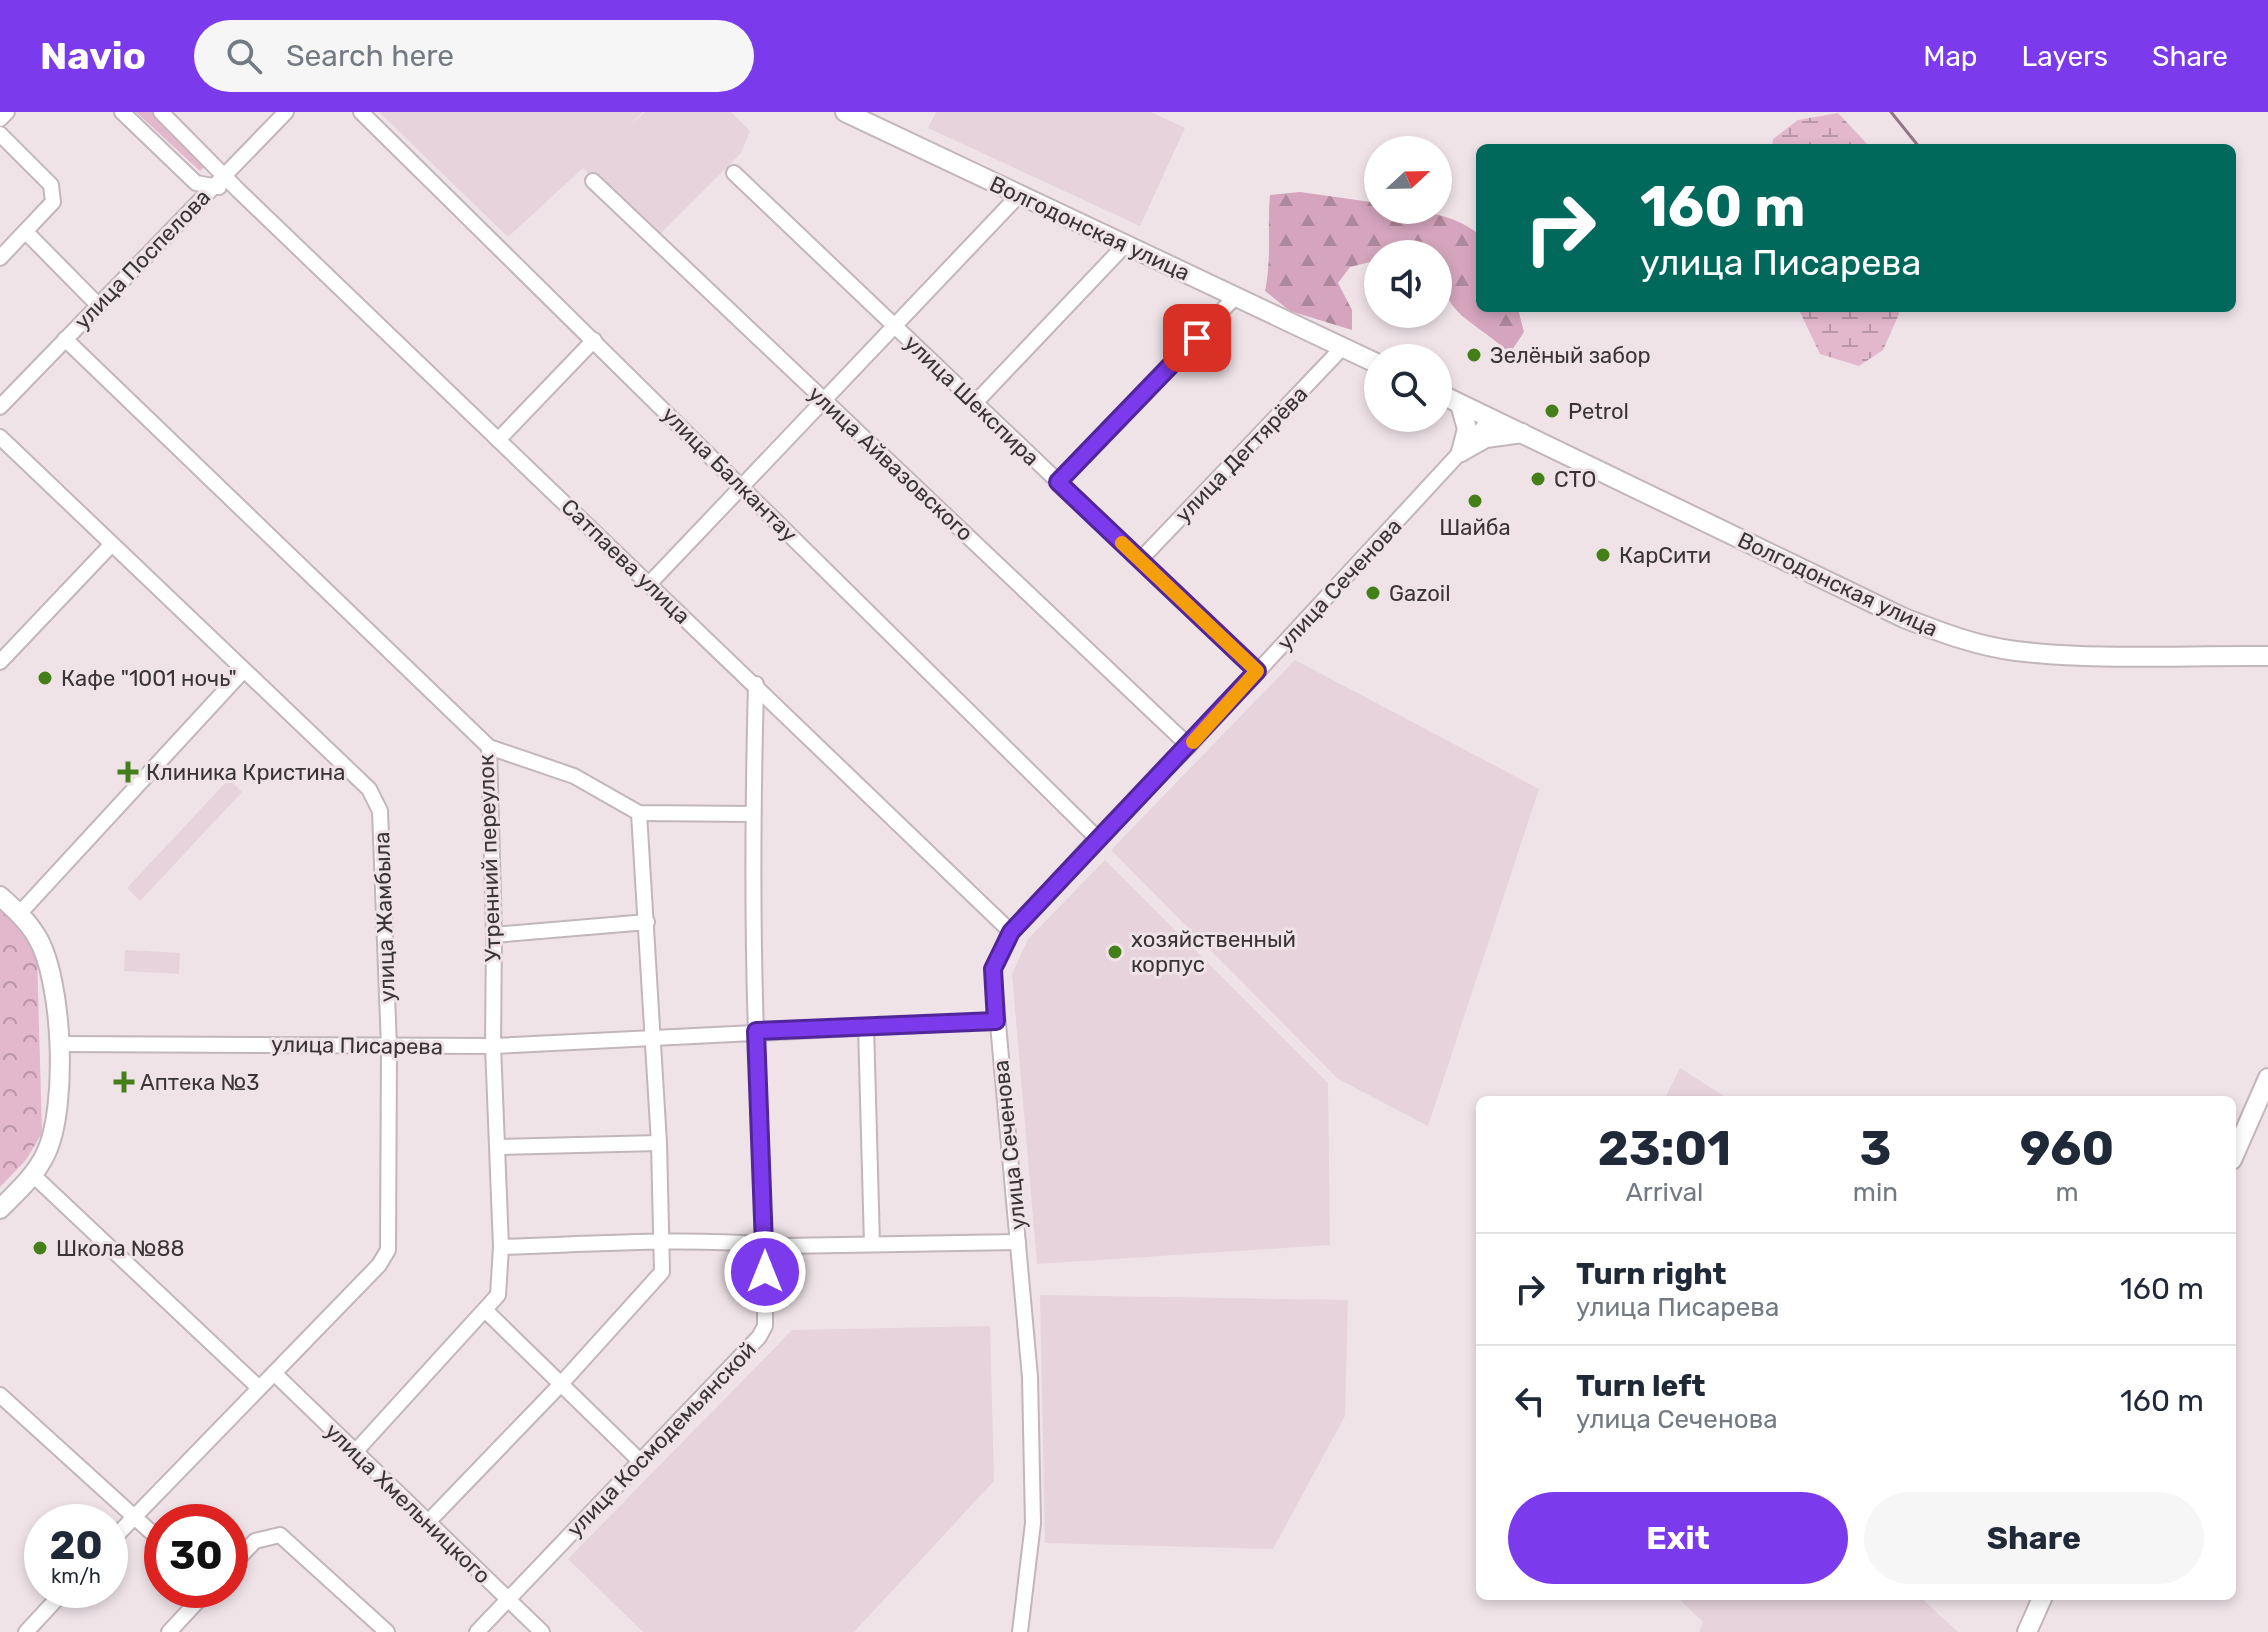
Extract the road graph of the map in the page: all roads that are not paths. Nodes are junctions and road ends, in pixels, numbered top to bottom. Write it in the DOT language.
graph roads {
  1 [pos="7,112"];
  2 [pos="122,112"];
  3 [pos="161,112"];
  4 [pos="286,112"];
  5 [pos="361,112"];
  6 [pos="845,112"];
  7 [pos="0,119"];
  8 [pos="0,134"];
  9 [pos="734,173"];
  10 [pos="225,174"];
  11 [pos="593,181"];
  12 [pos="212,186"];
  13 [pos="239,191"];
  14 [pos="1019,195"];
  15 [pos="26,232"];
  16 [pos="1125,245"];
  17 [pos="0,258"];
  18 [pos="1236,296"];
  19 [pos="98,305"];
  20 [pos="895,327"];
  21 [pos="65,339"];
  22 [pos="594,340"];
  23 [pos="1342,348"];
  24 [pos="1364,358"];
  25 [pos="1452,400"];
  26 [pos="825,401"];
  27 [pos="975,403"];
  28 [pos="1460,404"];
  29 [pos="0,407"];
  30 [pos="1491,419"];
  31 [pos="1524,433"];
  32 [pos="0,437"];
  33 [pos="498,440"];
  34 [pos="1461,452"];
  35 [pos="1058,482"];
  36 [pos="743,488"];
  37 [pos="111,545"];
  38 [pos="1140,560"];
  39 [pos="650,583"];
  40 [pos="2268,656"];
  41 [pos="0,662"];
  42 [pos="243,671"];
  43 [pos="1257,671"];
  44 [pos="756,684"];
  45 [pos="1189,746"];
  46 [pos="489,747"];
  47 [pos="639,813"];
  48 [pos="753,814"];
  49 [pos="1097,838"];
  50 [pos="0,896"];
  51 [pos="19,914"];
  52 [pos="647,922"];
  53 [pos="1011,932"];
  54 [pos="494,935"];
  55 [pos="996,1021"];
  56 [pos="866,1026"];
  57 [pos="756,1031"];
  58 [pos="654,1035"];
  59 [pos="59,1044"];
  60 [pos="493,1046"];
  61 [pos="389,1047"];
  62 [pos="2268,1078"];
  63 [pos="659,1143"];
  64 [pos="499,1147"];
  65 [pos="2236,1151"];
  66 [pos="33,1175"];
  67 [pos="0,1209"];
  68 [pos="662,1242"];
  69 [pos="1018,1242"];
  70 [pos="872,1244"];
  71 [pos="766,1245"];
  72 [pos="501,1247"];
  73 [pos="485,1310"];
  74 [pos="274,1373"];
  75 [pos="560,1385"];
  76 [pos="258,1387"];
  77 [pos="0,1395"];
  78 [pos="355,1452"];
  79 [pos="640,1461"];
  80 [pos="134,1517"];
  81 [pos="429,1521"];
  82 [pos="128,1523"];
  83 [pos="144,1526"];
  84 [pos="248,1548"];
  85 [pos="507,1599"];
  86 [pos="2041,1600"];
  87 [pos="48,1608"];
  88 [pos="191,1608"];
  89 [pos="26,1632"];
  90 [pos="169,1632"];
  91 [pos="387,1632"];
  92 [pos="477,1632"];
  93 [pos="542,1632"];
  94 [pos="1020,1632"];
  95 [pos="2027,1632"];
  1 -- 7 [label="street"];
  2 -- 12 [label="street"];
  3 -- 10 [label="street, Сатпаева улица"];
  4 -- 10 [label="street, улица Поспелова"];
  5 -- 22 [label="street, улица Балкантау"];
  6 -- 14 [label="main road, Волгодонская улица"];
  8 -- 15 [label="street"];
  9 -- 20 [label="street, улица Шекспира"];
  10 -- 12 [label="street, улица Поспелова"];
  10 -- 13 [label="street, Сатпаева улица"];
  11 -- 26 [label="street, улица Айвазовского"];
  12 -- 13 [label="street"];
  12 -- 19 [label="street, улица Поспелова"];
  13 -- 33 [label="street, Сатпаева улица"];
  14 -- 16 [label="main road, Волгодонская улица"];
  14 -- 20 [label="street, улица Шекспира"];
  15 -- 17 [label="street"];
  15 -- 19 [label="street"];
  16 -- 18 [label="main road, Волгодонская улица"];
  16 -- 27 [label="street"];
  18 -- 23 [label="main road, Волгодонская улица"];
  18 -- 35 [label="street"];
  19 -- 21 [label="street, улица Поспелова"];
  20 -- 26 [label="street, улица Шекспира"];
  20 -- 27 [label="street, улица Шекспира"];
  21 -- 29 [label="street, улица Поспелова"];
  21 -- 46 [label="street, Утренний переулок"];
  22 -- 33 [label="street"];
  22 -- 36 [label="street, улица Балкантау"];
  23 -- 24 [label="main road, Волгодонская улица"];
  23 -- 38 [label="street, улица Дегтярёва"];
  25 -- 28 [label="main road, Волгодонская улица"];
  26 -- 36 [label="street, улица Шекспира"];
  26 -- 45 [label="street, улица Айвазовского"];
  27 -- 35 [label="street, улица Шекспира"];
  28 -- 30 [label="main road, Волгодонская улица"];
  28 -- 34 [label="main road"];
  30 -- 31 [label="main road, Волгодонская улица"];
  30 -- 34 [label="street, улица Сеченова"];
  31 -- 34 [label="main road"];
  31 -- 40 [label="main road, Волгодонская улица"];
  32 -- 37 [label="street, улица Жамбыла"];
  33 -- 39 [label="street, Сатпаева улица"];
  34 -- 43 [label="street, улица Сеченова"];
  35 -- 38 [label="street, улица Шекспира"];
  36 -- 39 [label="street, улица Шекспира"];
  36 -- 49 [label="street, улица Балкантау"];
  37 -- 41 [label="street"];
  37 -- 42 [label="street, улица Жамбыла"];
  38 -- 43 [label="street, улица Шекспира"];
  39 -- 44 [label="street, Сатпаева улица"];
  42 -- 51 [label="street"];
  42 -- 61 [label="street, улица Жамбыла"];
  43 -- 45 [label="street, улица Сеченова"];
  44 -- 48 [label="street, улица Космодемьянской"];
  44 -- 53 [label="street, Сатпаева улица"];
  45 -- 49 [label="street, улица Сеченова"];
  46 -- 47 [label="street"];
  46 -- 54 [label="street, Утренний переулок"];
  47 -- 48 [label="street"];
  47 -- 52 [label="street"];
  48 -- 57 [label="street, улица Космодемьянской"];
  49 -- 53 [label="street, улица Сеченова"];
  50 -- 51 [label="main road"];
  51 -- 59 [label="main road"];
  52 -- 54 [label="street"];
  52 -- 58 [label="street"];
  53 -- 55 [label="street, улица Сеченова"];
  54 -- 60 [label="street, Утренний переулок"];
  55 -- 56 [label="street, улица Писарева"];
  55 -- 69 [label="street, улица Сеченова"];
  56 -- 57 [label="street, улица Писарева"];
  56 -- 70 [label="street"];
  57 -- 58 [label="street, улица Писарева"];
  57 -- 71 [label="street, улица Космодемьянской"];
  58 -- 60 [label="street, улица Писарева"];
  58 -- 63 [label="street"];
  59 -- 61 [label="street, улица Писарева"];
  59 -- 66 [label="main road"];
  60 -- 61 [label="street, улица Писарева"];
  60 -- 64 [label="street, Утренний переулок"];
  61 -- 74 [label="street, улица Жамбыла"];
  62 -- 65 [label="main road"];
  63 -- 64 [label="street"];
  63 -- 68 [label="street"];
  64 -- 72 [label="street, Утренний переулок"];
  66 -- 67 [label="main road"];
  66 -- 76 [label="street"];
  68 -- 71 [label="street"];
  68 -- 72 [label="street"];
  68 -- 75 [label="street"];
  69 -- 70 [label="street"];
  69 -- 94 [label="street, улица Сеченова"];
  70 -- 71 [label="street"];
  71 -- 79 [label="street, улица Космодемьянской"];
  72 -- 73 [label="street, Утренний переулок"];
  73 -- 75 [label="street"];
  73 -- 78 [label="street, Утренний переулок"];
  74 -- 76 [label="street, улица Жамбыла"];
  74 -- 78 [label="street, улица Хмельницкого"];
  75 -- 79 [label="street"];
  75 -- 81 [label="street"];
  76 -- 80 [label="street, улица Жамбыла"];
  77 -- 80 [label="street"];
  78 -- 81 [label="street, улица Хмельницкого"];
  79 -- 85 [label="street, улица Космодемьянской"];
  80 -- 82 [label="street, улица Жамбыла"];
  80 -- 83 [label="street"];
  81 -- 85 [label="street, улица Хмельницкого"];
  84 -- 91 [label="street"];
  85 -- 92 [label="street, улица Космодемьянской"];
  85 -- 93 [label="street, улица Хмельницкого"];
  86 -- 95 [label="main road"];
  87 -- 89 [label="street"];
  88 -- 90 [label="street"];
}
